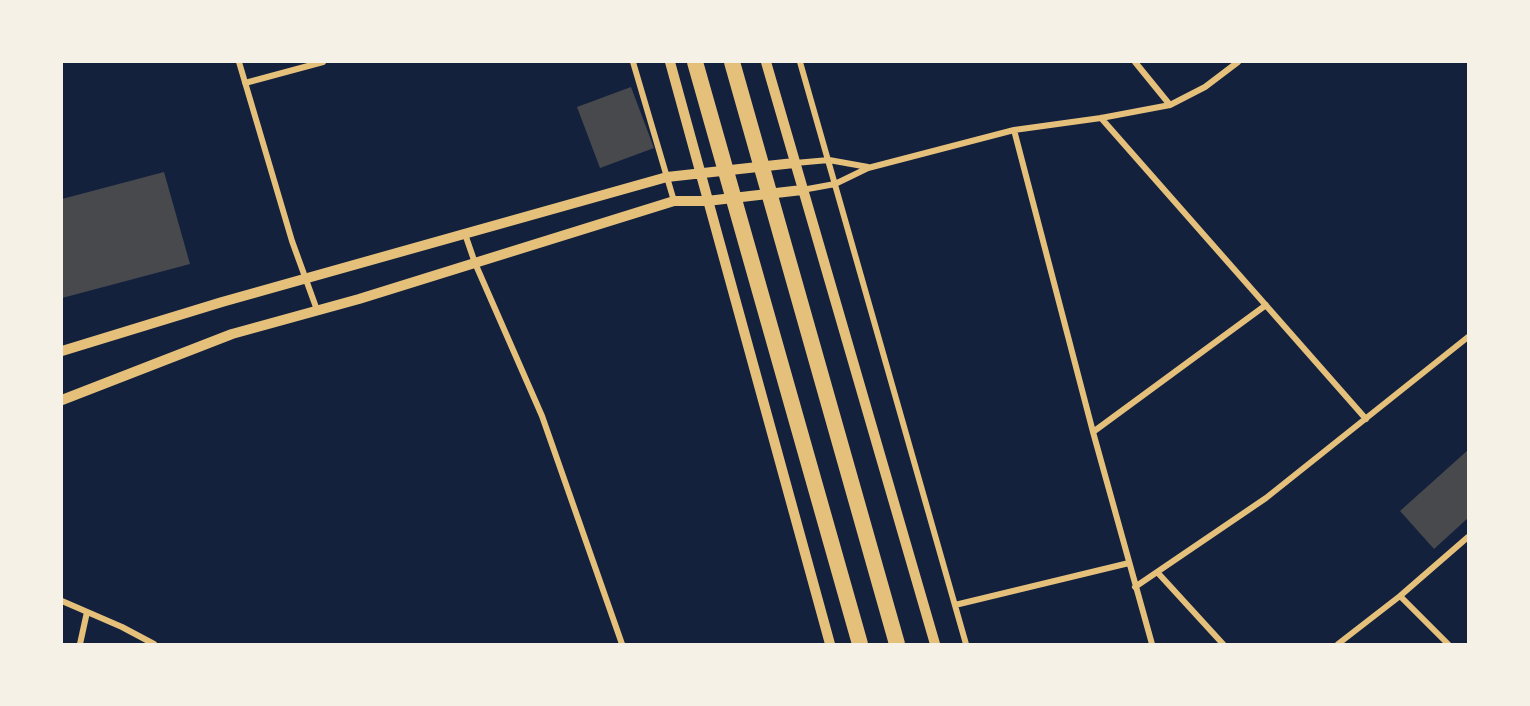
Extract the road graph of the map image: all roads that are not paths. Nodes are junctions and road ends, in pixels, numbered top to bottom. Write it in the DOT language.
graph roads {
  1 [pos="239,62"];
  2 [pos="322,62"];
  3 [pos="633,62"];
  4 [pos="670,62"];
  5 [pos="695,62"];
  6 [pos="732,62"];
  7 [pos="766,62"];
  8 [pos="800,62"];
  9 [pos="1135,62"];
  10 [pos="1238,62"];
  11 [pos="245,83"];
  12 [pos="1170,105"];
  13 [pos="1101,118"];
  14 [pos="1014,130"];
  15 [pos="828,160"];
  16 [pos="795,164"];
  17 [pos="868,168"];
  18 [pos="701,172"];
  19 [pos="667,177"];
  20 [pos="835,184"];
  21 [pos="802,190"];
  22 [pos="674,201"];
  23 [pos="707,201"];
  24 [pos="465,234"];
  25 [pos="475,263"];
  26 [pos="306,279"];
  27 [pos="1266,305"];
  28 [pos="317,310"];
  29 [pos="1468,337"];
  30 [pos="62,351"];
  31 [pos="62,400"];
  32 [pos="1366,419"];
  33 [pos="1093,432"];
  34 [pos="1468,537"];
  35 [pos="1129,563"];
  36 [pos="1158,573"];
  37 [pos="1135,587"];
  38 [pos="1400,596"];
  39 [pos="62,601"];
  40 [pos="955,605"];
  41 [pos="87,612"];
  42 [pos="80,645"];
  43 [pos="154,645"];
  44 [pos="622,645"];
  45 [pos="830,645"];
  46 [pos="860,645"];
  47 [pos="897,645"];
  48 [pos="935,645"];
  49 [pos="966,645"];
  50 [pos="1152,645"];
  51 [pos="1223,645"];
  52 [pos="1338,645"];
  53 [pos="1448,645"];
  1 -- 11 [label="street"];
  2 -- 11 [label="street"];
  3 -- 19 [label="street"];
  4 -- 18 [label="street"];
  5 -- 46 [label="highway"];
  6 -- 47 [label="highway"];
  7 -- 16 [label="street"];
  8 -- 15 [label="street"];
  9 -- 12 [label="street"];
  10 -- 12 [label="street"];
  11 -- 26 [label="street"];
  12 -- 13 [label="street"];
  13 -- 14 [label="street"];
  13 -- 27 [label="street"];
  14 -- 17 [label="street"];
  14 -- 33 [label="street"];
  15 -- 16 [label="street"];
  15 -- 17 [label="street"];
  15 -- 20 [label="street"];
  16 -- 18 [label="street"];
  16 -- 21 [label="street"];
  17 -- 20 [label="street"];
  18 -- 19 [label="street"];
  18 -- 23 [label="street"];
  19 -- 22 [label="street"];
  19 -- 24 [label="street"];
  20 -- 21 [label="street"];
  20 -- 40 [label="street"];
  21 -- 23 [label="street"];
  21 -- 48 [label="street"];
  22 -- 23 [label="street"];
  22 -- 25 [label="street"];
  23 -- 45 [label="street"];
  24 -- 25 [label="street"];
  24 -- 26 [label="street"];
  25 -- 28 [label="street"];
  25 -- 44 [label="street"];
  26 -- 28 [label="street"];
  26 -- 30 [label="street"];
  27 -- 32 [label="street"];
  27 -- 33 [label="street"];
  28 -- 31 [label="street"];
  29 -- 32 [label="street"];
  32 -- 36 [label="street"];
  33 -- 35 [label="street"];
  34 -- 38 [label="street"];
  35 -- 37 [label="street"];
  35 -- 40 [label="street"];
  36 -- 37 [label="street"];
  36 -- 51 [label="street"];
  37 -- 50 [label="street"];
  38 -- 52 [label="street"];
  38 -- 53 [label="street"];
  39 -- 41 [label="street"];
  40 -- 49 [label="street"];
  41 -- 42 [label="street"];
  41 -- 43 [label="street"];
}
